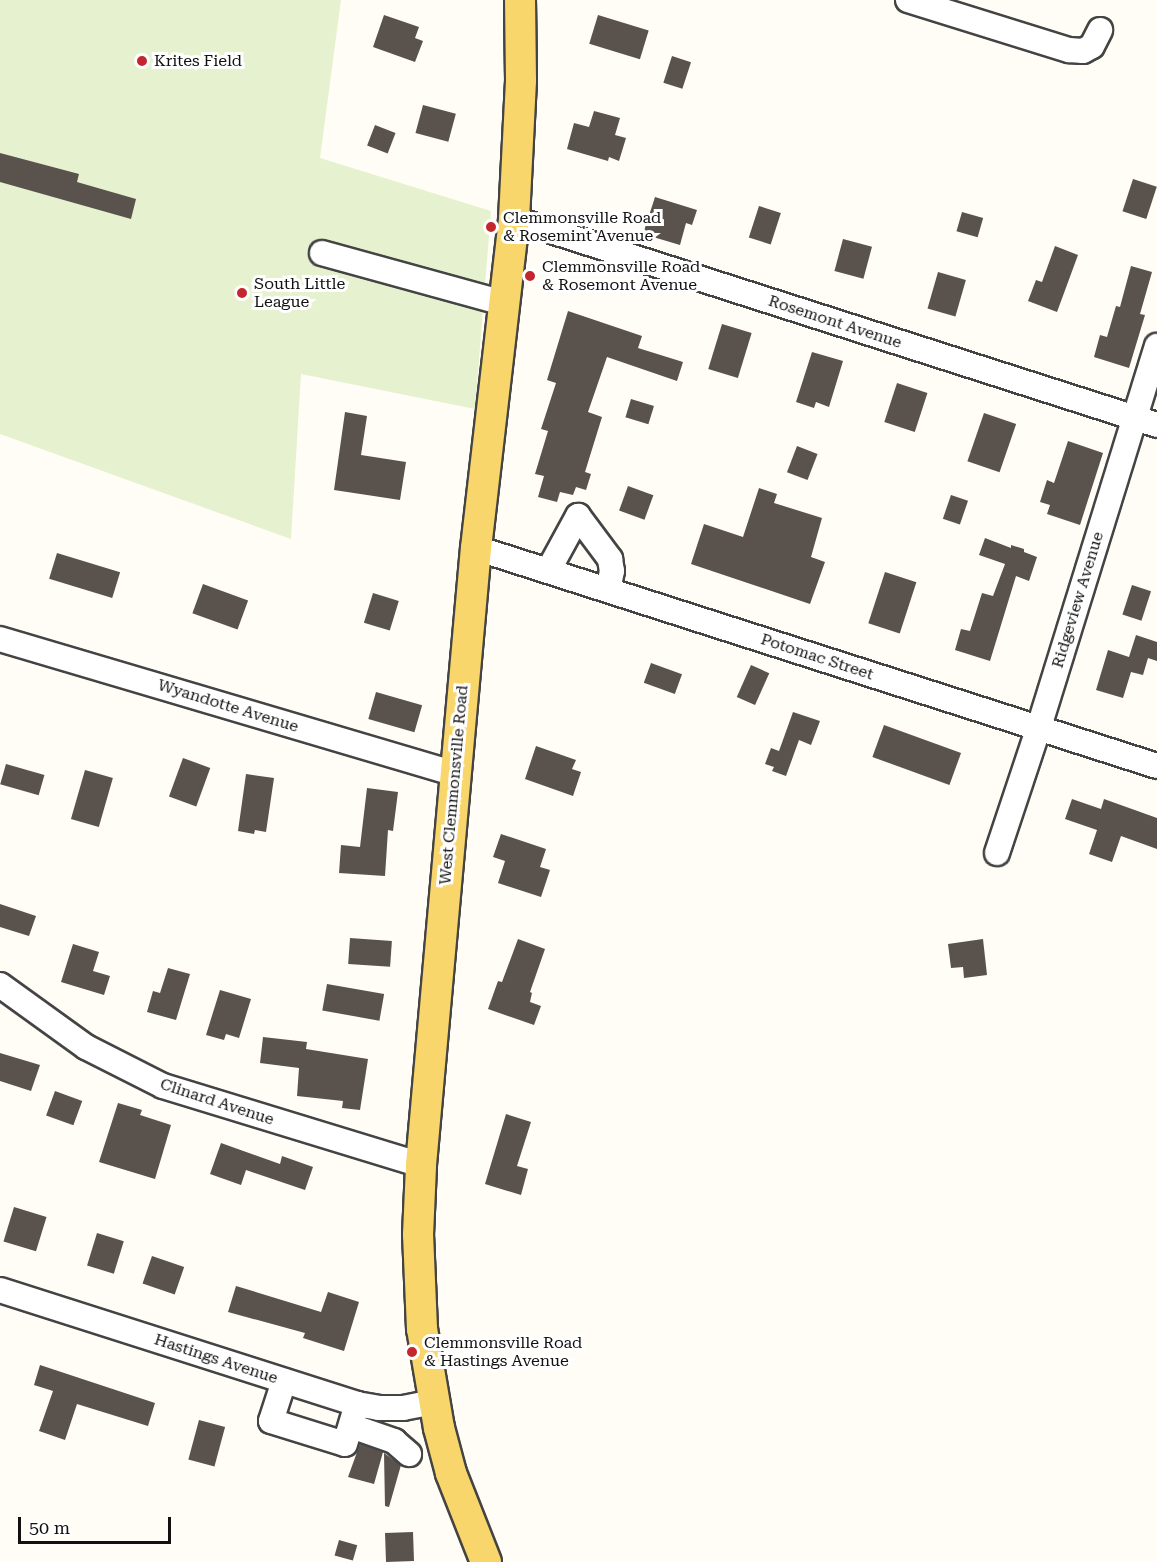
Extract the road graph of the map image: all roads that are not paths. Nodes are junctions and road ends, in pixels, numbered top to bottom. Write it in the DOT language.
graph roads {
  1 [pos="520,0"];
  2 [pos="908,0"];
  3 [pos="1100,30"];
  4 [pos="514,219"];
  5 [pos="322,253"];
  6 [pos="503,303"];
  7 [pos="1157,346"];
  8 [pos="1134,418"];
  9 [pos="1157,425"];
  10 [pos="476,548"];
  11 [pos="548,572"];
  12 [pos="608,590"];
  13 [pos="0,639"];
  14 [pos="1039,728"];
  15 [pos="1157,765"];
  16 [pos="455,774"];
  17 [pos="997,853"];
  18 [pos="0,985"];
  19 [pos="421,1165"];
  20 [pos="0,1290"];
  21 [pos="284,1381"];
  22 [pos="435,1402"];
  23 [pos="354,1415"];
  24 [pos="408,1454"];
  25 [pos="486,1562"];
  1 -- 4 [label="main road, West Clemmonsville Road"];
  2 -- 3 [label="street"];
  4 -- 6 [label="main road, West Clemmonsville Road"];
  4 -- 8 [label="street, Rosemont Avenue"];
  5 -- 6 [label="street"];
  6 -- 10 [label="main road, West Clemmonsville Road"];
  7 -- 8 [label="street, Ridgeview Avenue"];
  8 -- 9 [label="street, Rosemont Avenue"];
  8 -- 14 [label="street, Ridgeview Avenue"];
  10 -- 11 [label="street, Potomac Street"];
  10 -- 16 [label="main road, West Clemmonsville Road"];
  11 -- 12 [label="street, Potomac Street"];
  11 -- 12 [label="street"];
  12 -- 14 [label="street, Potomac Street"];
  13 -- 16 [label="street, Wyandotte Avenue"];
  14 -- 15 [label="street, Potomac Street"];
  14 -- 17 [label="street, Ridgeview Avenue"];
  16 -- 19 [label="main road, West Clemmonsville Road"];
  18 -- 19 [label="street, Clinard Avenue"];
  19 -- 22 [label="main road, West Clemmonsville Road"];
  20 -- 21 [label="street, Hastings Avenue"];
  21 -- 23 [label="street, Hastings Avenue"];
  21 -- 23 [label="street"];
  22 -- 23 [label="street, Hastings Avenue"];
  22 -- 25 [label="main road, West Clemmonsville Road"];
  23 -- 24 [label="street"];
}
